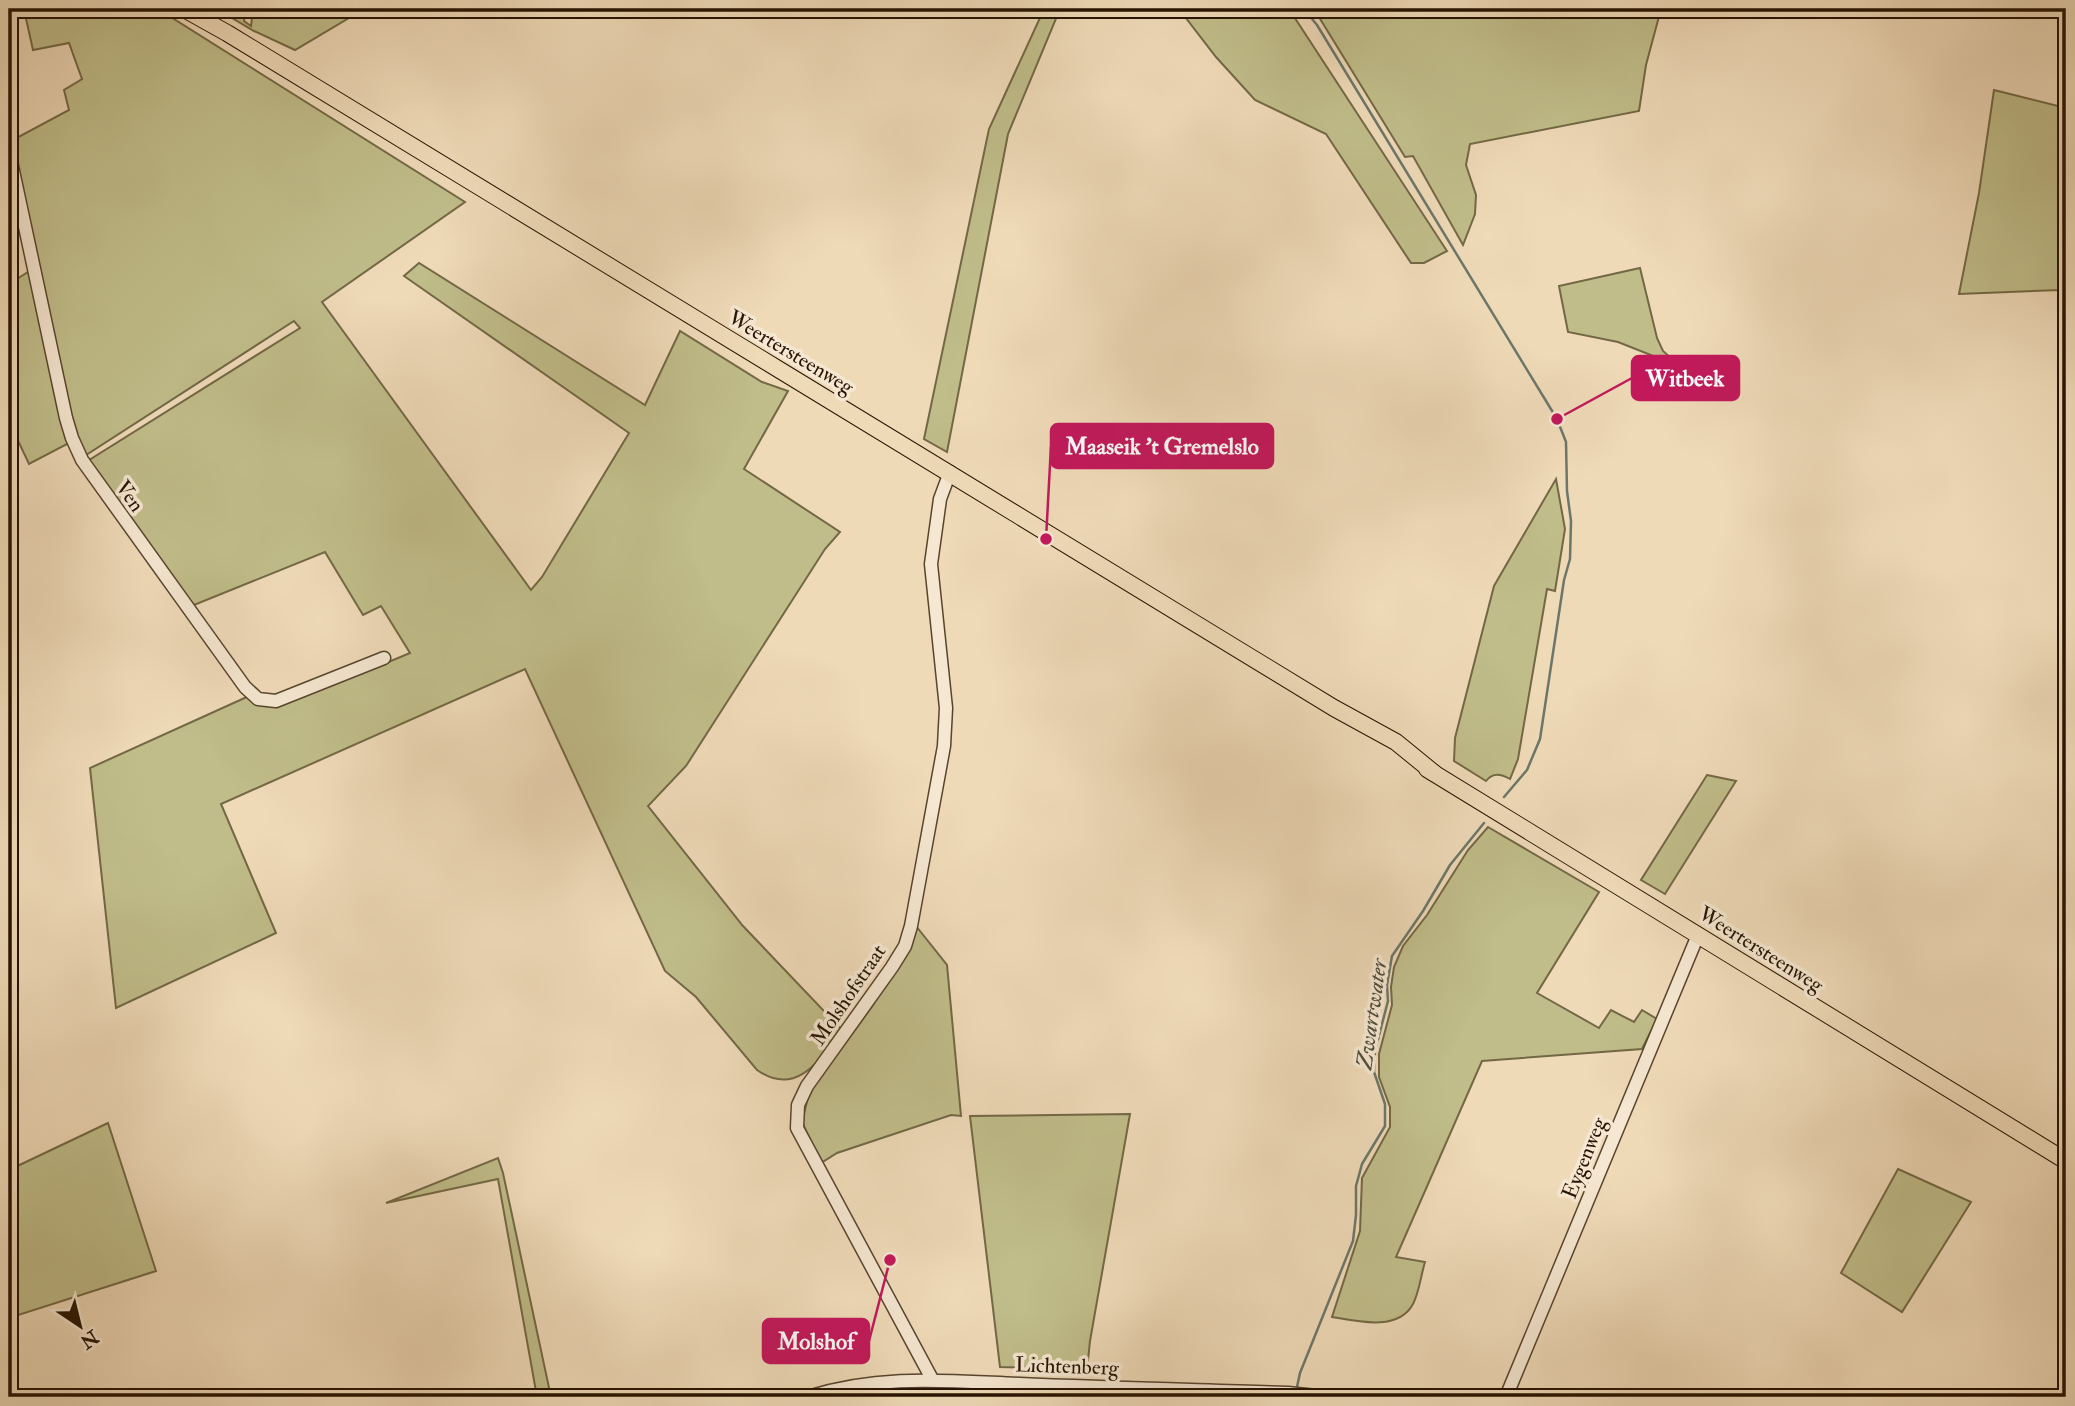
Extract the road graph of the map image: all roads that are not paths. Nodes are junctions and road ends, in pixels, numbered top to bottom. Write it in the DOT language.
graph roads {
  1 [pos="184,9"];
  2 [pos="199,9"];
  3 [pos="2059,9"];
  4 [pos="2066,11"];
  5 [pos="227,33"];
  6 [pos="9,152"];
  7 [pos="950,472"];
  8 [pos="384,658"];
  9 [pos="1699,935"];
  10 [pos="2066,1161"];
  11 [pos="932,1379"];
  12 [pos="808,1397"];
  13 [pos="1326,1397"];
  14 [pos="1506,1397"];
  1 -- 5 [label="main road, Weertersteenweg"];
  2 -- 5 [label="main road, Weertersteenweg"];
  3 -- 4 [label="street"];
  5 -- 7 [label="main road, Weertersteenweg"];
  6 -- 8 [label="street, Ven"];
  7 -- 9 [label="main road, Weertersteenweg"];
  7 -- 11 [label="street, Molshofstraat"];
  9 -- 10 [label="main road, Weertersteenweg"];
  9 -- 14 [label="street, Eygenweg"];
  11 -- 12 [label="street, Lichtenberg"];
  11 -- 13 [label="street, Lichtenberg"];
}
